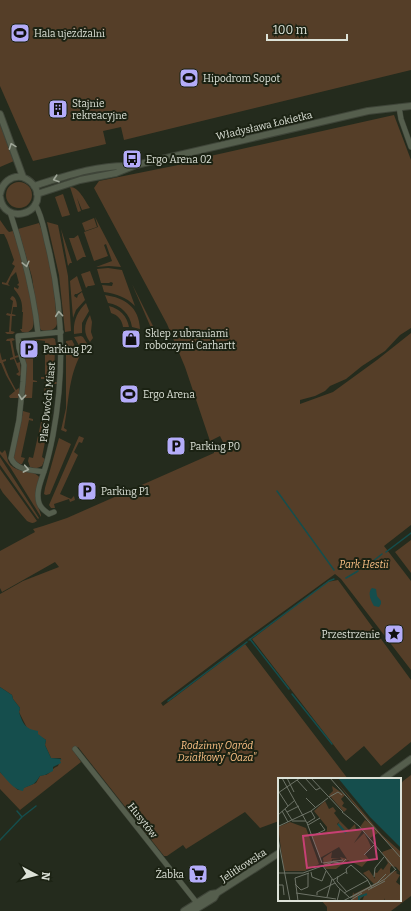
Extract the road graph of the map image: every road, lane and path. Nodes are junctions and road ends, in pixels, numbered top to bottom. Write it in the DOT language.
graph roads {
  1 [pos="411,106"];
  2 [pos="399,107"];
  3 [pos="0,114"];
  4 [pos="411,147"];
  5 [pos="133,166"];
  6 [pos="23,178"];
  7 [pos="1,184"];
  8 [pos="34,186"];
  9 [pos="37,194"];
  10 [pos="0,195"];
  11 [pos="36,204"];
  12 [pos="2,208"];
  13 [pos="10,212"];
  14 [pos="61,332"];
  15 [pos="38,334"];
  16 [pos="44,472"];
  17 [pos="54,512"];
  18 [pos="75,749"];
  19 [pos="411,759"];
  20 [pos="384,778"];
  21 [pos="278,854"];
  22 [pos="217,893"];
  23 [pos="197,903"];
  24 [pos="184,911"];
  25 [pos="193,911"];
  1 -- 2 [label="street, Władysława Łokietka"];
  2 -- 4 [label="street"];
  2 -- 5 [label="street, Władysława Łokietka"];
  6 -- 3 [label="street, one-way"];
  5 -- 8 [label="street, Władysława Łokietka, one-way"];
  5 -- 9 [label="street, Władysława Łokietka"];
  6 -- 7 [label="street"];
  6 -- 8 [label="street"];
  7 -- 10 [label="street"];
  8 -- 9 [label="street"];
  9 -- 11 [label="street"];
  10 -- 12 [label="street"];
  11 -- 13 [label="street"];
  14 -- 11 [label="street, Plac Dwóch Miast, one-way"];
  12 -- 13 [label="street"];
  13 -- 15 [label="street, one-way"];
  14 -- 15 [label="street"];
  14 -- 16 [label="street, Plac Dwóch Miast"];
  15 -- 16 [label="street, one-way"];
  16 -- 17 [label="street, Plac Dwóch Miast"];
  18 -- 23 [label="street, Husytów"];
  19 -- 20 [label="street"];
  21 -- 22 [label="street, Jelitkowska"];
  22 -- 23 [label="street, Jelitkowska"];
  22 -- 25 [label="street, Jelitkowska"];
  23 -- 24 [label="street, Jelitkowska"];
}
